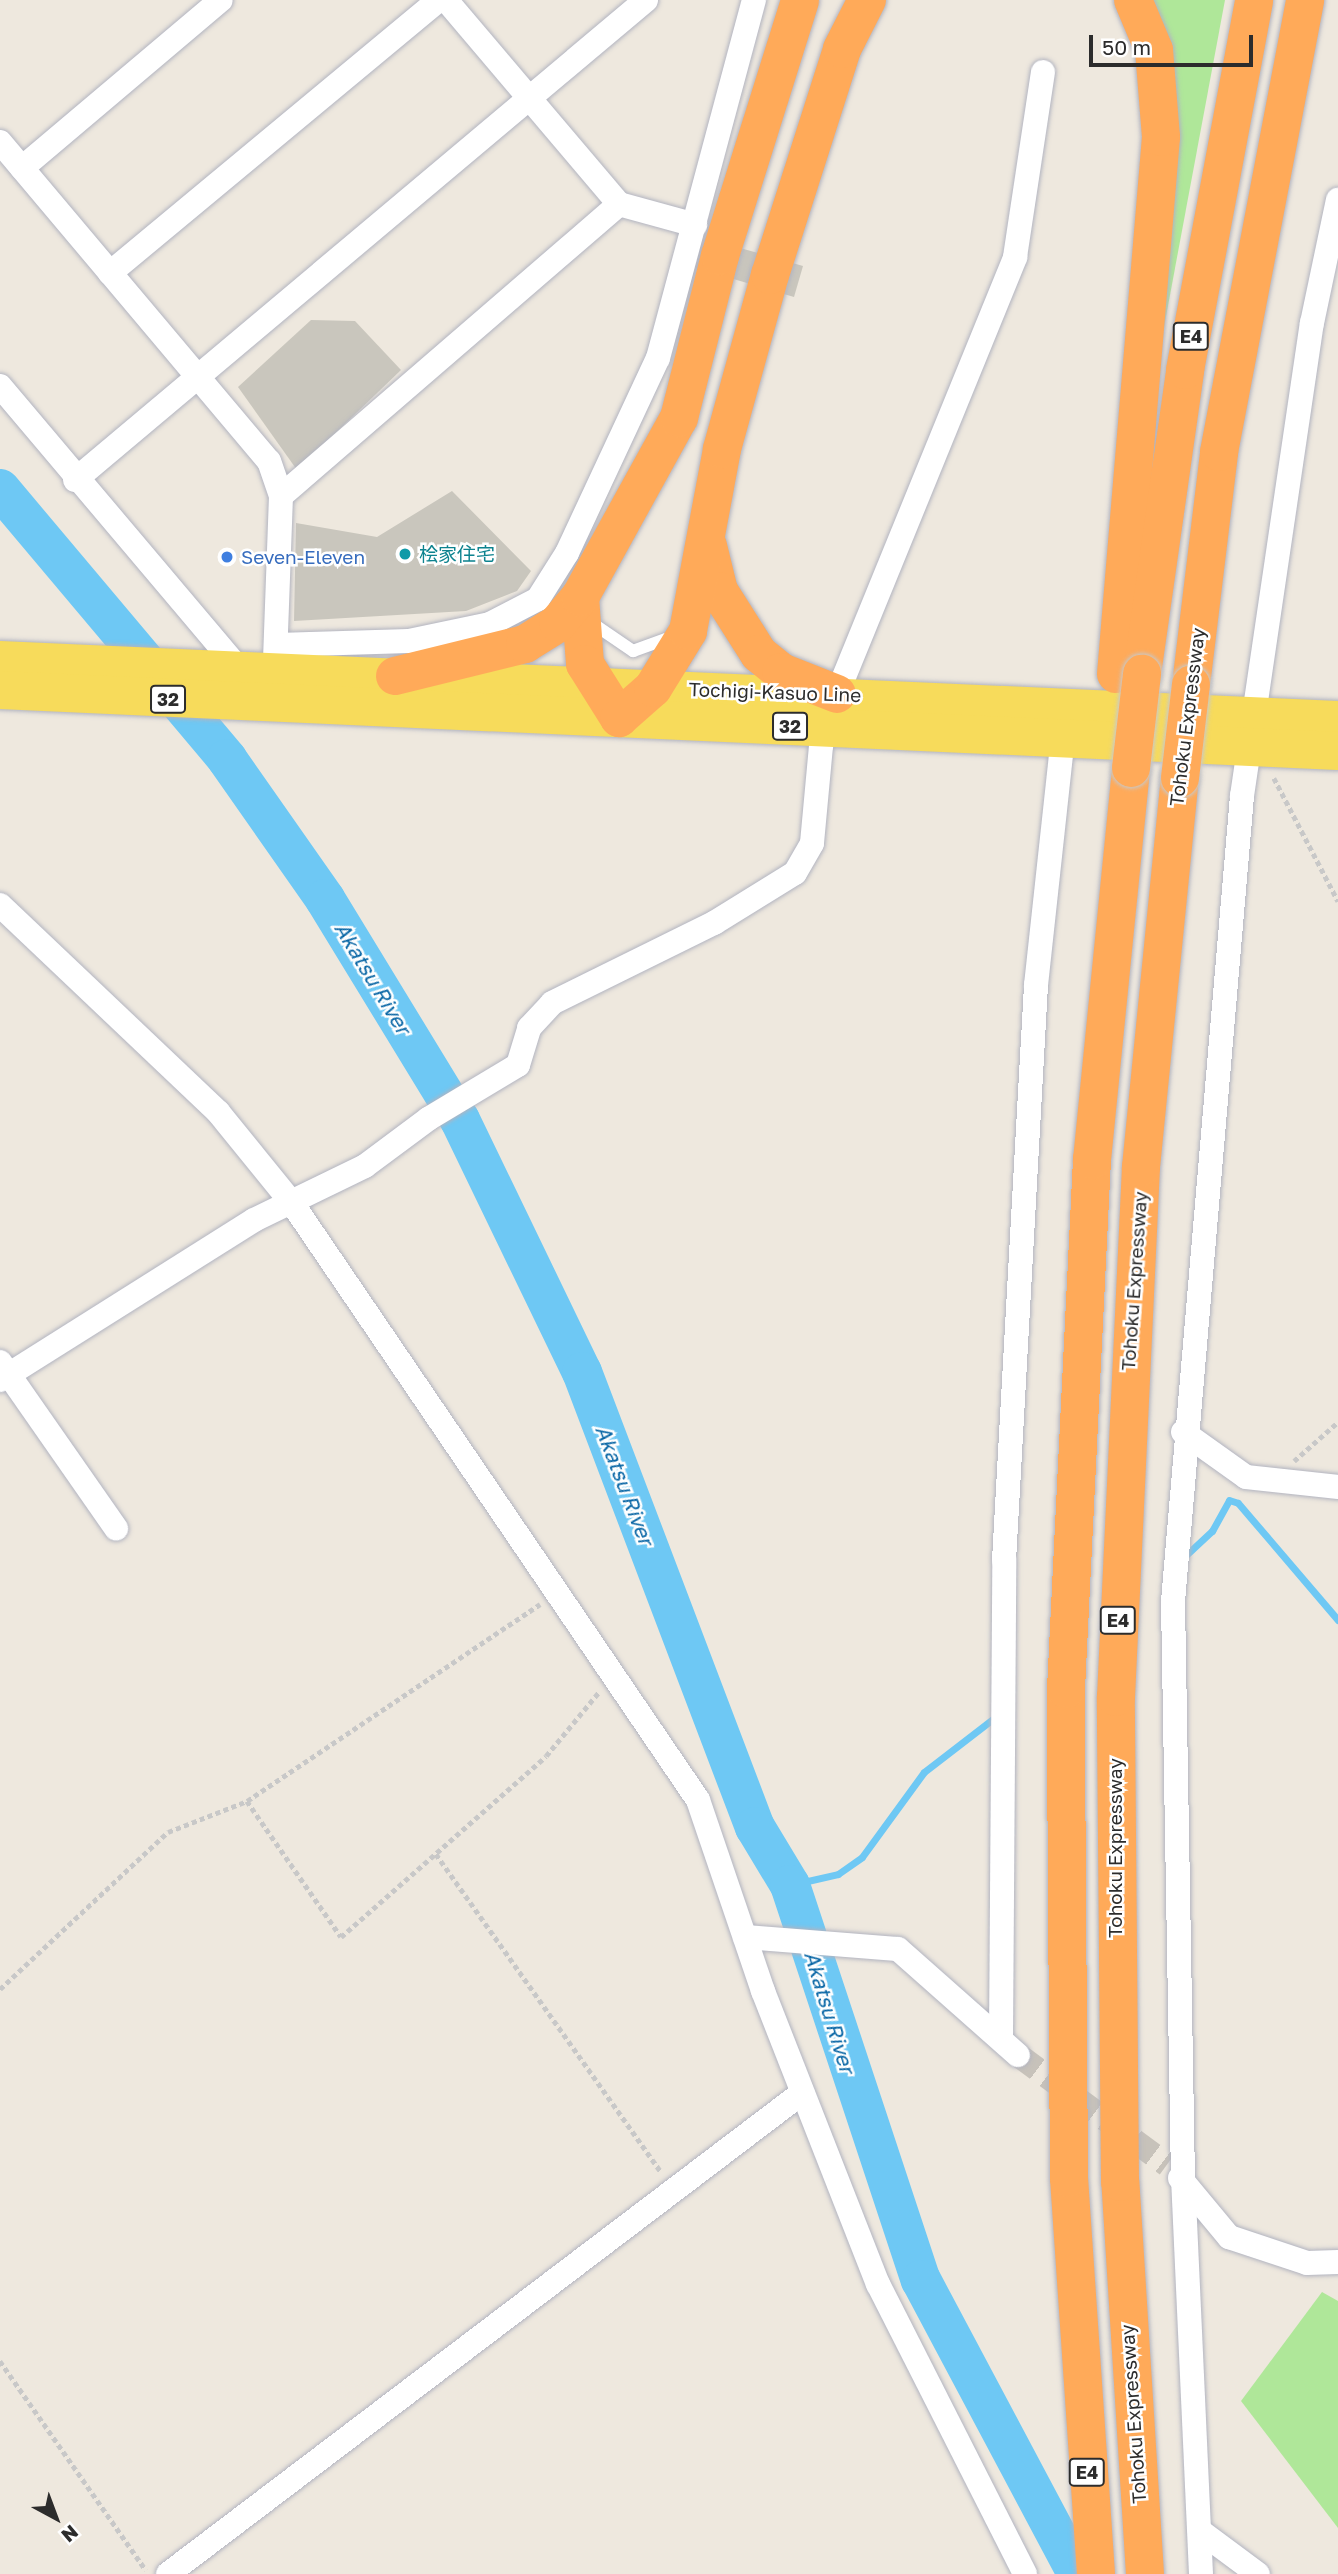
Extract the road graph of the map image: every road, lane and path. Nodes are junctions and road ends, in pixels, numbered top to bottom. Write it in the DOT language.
graph roads {
  1 [pos="221,0"];
  2 [pos="439,0"];
  3 [pos="446,0"];
  4 [pos="646,0"];
  5 [pos="754,0"];
  6 [pos="800,0"];
  7 [pos="816,0"];
  8 [pos="839,0"];
  9 [pos="867,0"];
  10 [pos="1133,0"];
  11 [pos="1254,0"];
  12 [pos="1305,0"];
  13 [pos="1332,0"];
  14 [pos="1043,72"];
  15 [pos="776,82"];
  16 [pos="529,98"];
  17 [pos="825,103"];
  18 [pos="0,142"];
  19 [pos="22,168"];
  20 [pos="1338,200"];
  21 [pos="619,204"];
  22 [pos="1261,219"];
  23 [pos="695,225"];
  24 [pos="110,273"];
  25 [pos="199,379"];
  26 [pos="0,386"];
  27 [pos="75,480"];
  28 [pos="281,496"];
  29 [pos="706,534"];
  30 [pos="580,597"];
  31 [pos="692,607"];
  32 [pos="0,660"];
  33 [pos="1129,674"];
  34 [pos="395,676"];
  35 [pos="253,677"];
  36 [pos="596,684"];
  37 [pos="653,688"];
  38 [pos="0,690"];
  39 [pos="832,711"];
  40 [pos="620,718"];
  41 [pos="1338,720"];
  42 [pos="1063,737"];
  43 [pos="1251,744"];
  44 [pos="1338,751"];
  45 [pos="1338,901"];
  46 [pos="0,905"];
  47 [pos="292,1203"];
  48 [pos="2,1372"];
  49 [pos="1338,1422"];
  50 [pos="1183,1432"];
  51 [pos="1275,1478"];
  52 [pos="1338,1487"];
  53 [pos="116,1528"];
  54 [pos="558,1592"];
  55 [pos="615,1672"];
  56 [pos="247,1801"];
  57 [pos="436,1854"];
  58 [pos="746,1937"];
  59 [pos="0,1989"];
  60 [pos="802,2093"];
  61 [pos="1175,2173"];
  62 [pos="673,2190"];
  63 [pos="1338,2262"];
  64 [pos="0,2361"];
  65 [pos="1200,2531"];
  66 [pos="149,2574"];
  67 [pos="168,2574"];
  68 [pos="1025,2574"];
  69 [pos="1096,2574"];
  70 [pos="1145,2574"];
  71 [pos="1201,2574"];
  72 [pos="1258,2574"];
  1 -- 19 [label="street"];
  2 -- 24 [label="street"];
  3 -- 16 [label="street"];
  4 -- 16 [label="street"];
  5 -- 23 [label="street"];
  6 -- 15 [label="highway"];
  7 -- 15 [label="highway"];
  8 -- 17 [label="highway"];
  9 -- 17 [label="highway"];
  10 -- 33 [label="highway"];
  11 -- 33 [label="highway, E4"];
  12 -- 22 [label="highway, Tohoku Expressway / E4"];
  13 -- 22 [label="highway"];
  14 -- 39 [label="street"];
  15 -- 30 [label="highway"];
  16 -- 21 [label="street"];
  16 -- 25 [label="street"];
  17 -- 29 [label="highway"];
  18 -- 19 [label="street"];
  19 -- 24 [label="street"];
  20 -- 43 [label="street"];
  21 -- 23 [label="street"];
  21 -- 28 [label="street"];
  22 -- 70 [label="highway, Tohoku Expressway / E4, bridge"];
  23 -- 35 [label="street"];
  24 -- 25 [label="street"];
  25 -- 27 [label="street"];
  25 -- 28 [label="street"];
  26 -- 27 [label="street"];
  27 -- 35 [label="street"];
  28 -- 35 [label="street"];
  29 -- 31 [label="highway"];
  29 -- 39 [label="highway"];
  30 -- 31 [label="lane"];
  30 -- 34 [label="highway"];
  30 -- 36 [label="highway"];
  31 -- 37 [label="highway"];
  32 -- 35 [label="main road, 32"];
  33 -- 69 [label="highway, E4, bridge"];
  34 -- 35 [label="main road, Tochigi-Kasuo Line / 32"];
  34 -- 36 [label="main road, Tochigi-Kasuo Line / 32"];
  35 -- 38 [label="main road, 32"];
  35 -- 40 [label="main road, Tochigi-Kasuo Line / 32"];
  36 -- 37 [label="main road, Tochigi-Kasuo Line / 32"];
  36 -- 40 [label="highway"];
  37 -- 39 [label="main road, Tochigi-Kasuo Line / 32"];
  37 -- 40 [label="highway"];
  39 -- 40 [label="main road, Tochigi-Kasuo Line / 32"];
  39 -- 42 [label="main road, Tochigi-Kasuo Line / 32"];
  39 -- 43 [label="main road, Tochigi-Kasuo Line / 32"];
  39 -- 47 [label="street"];
  41 -- 43 [label="main road, Tochigi-Kasuo Line / 32"];
  42 -- 43 [label="main road, Tochigi-Kasuo Line / 32"];
  42 -- 58 [label="street"];
  43 -- 44 [label="main road, Tochigi-Kasuo Line / 32"];
  43 -- 45 [label="path"];
  43 -- 50 [label="street"];
  46 -- 47 [label="street"];
  47 -- 48 [label="street"];
  47 -- 54 [label="street"];
  48 -- 53 [label="street"];
  49 -- 51 [label="path"];
  50 -- 51 [label="street"];
  50 -- 61 [label="street"];
  51 -- 52 [label="street"];
  54 -- 55 [label="street"];
  54 -- 56 [label="path"];
  55 -- 57 [label="path"];
  55 -- 58 [label="street"];
  56 -- 57 [label="path"];
  56 -- 59 [label="path"];
  57 -- 62 [label="path"];
  58 -- 60 [label="street"];
  60 -- 62 [label="street"];
  60 -- 68 [label="street"];
  61 -- 63 [label="street"];
  61 -- 65 [label="street"];
  62 -- 67 [label="street"];
  64 -- 66 [label="path"];
  65 -- 71 [label="street"];
  65 -- 72 [label="street"];
}
